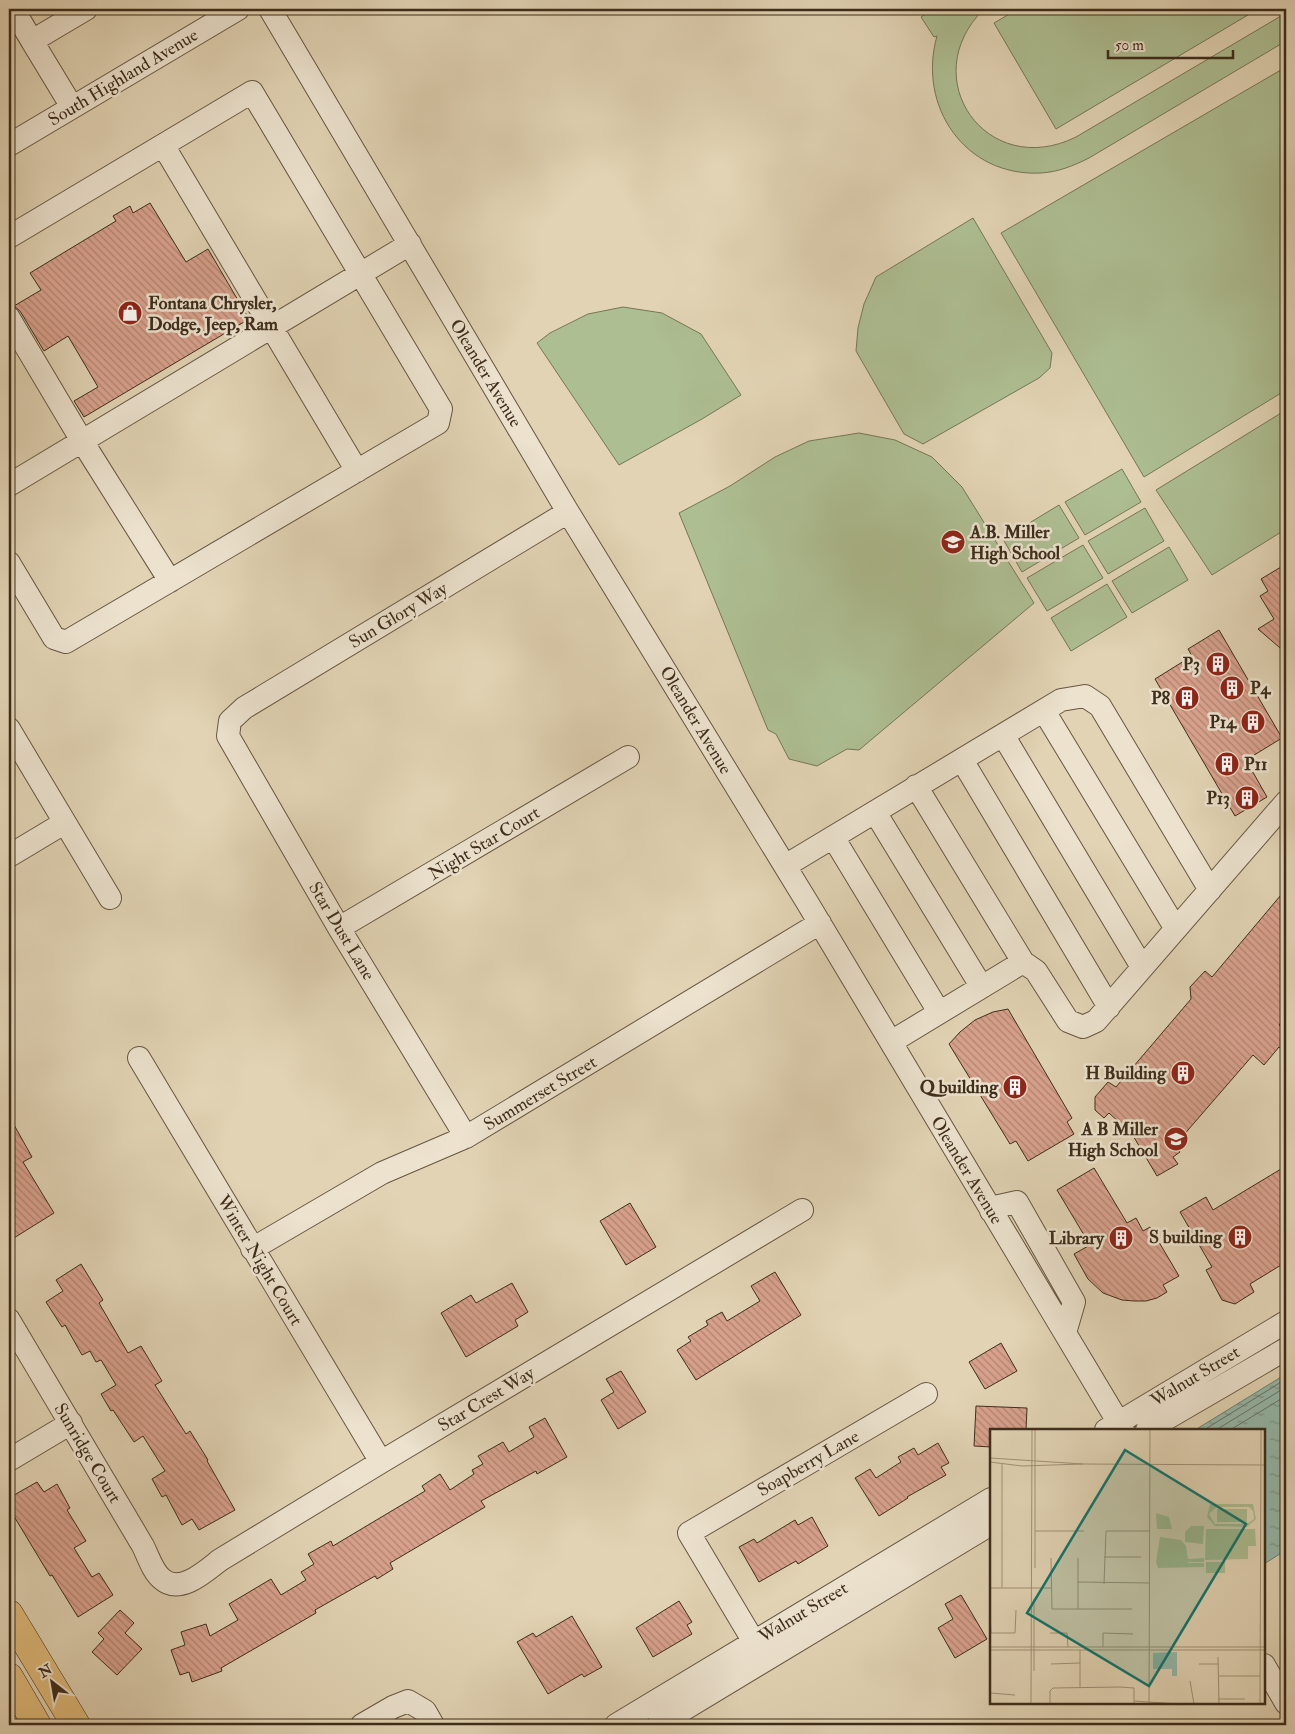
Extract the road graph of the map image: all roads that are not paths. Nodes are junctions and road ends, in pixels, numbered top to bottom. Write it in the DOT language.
graph roads {
  1 [pos="13,9"];
  2 [pos="86,9"];
  3 [pos="238,9"];
  4 [pos="270,9"];
  5 [pos="32,41"];
  6 [pos="72,108"];
  7 [pos="9,145"];
  8 [pos="163,145"];
  9 [pos="9,237"];
  10 [pos="410,244"];
  11 [pos="361,274"];
  12 [pos="9,318"];
  13 [pos="271,328"];
  14 [pos="82,441"];
  15 [pos="357,471"];
  16 [pos="9,485"];
  17 [pos="568,512"];
  18 [pos="9,563"];
  19 [pos="170,581"];
  20 [pos="1044,710"];
  21 [pos="230,721"];
  22 [pos="9,729"];
  23 [pos="1003,735"];
  24 [pos="628,757"];
  25 [pos="962,760"];
  26 [pos="916,786"];
  27 [pos="1286,802"];
  28 [pos="875,812"];
  29 [pos="64,823"];
  30 [pos="833,837"];
  31 [pos="9,856"];
  32 [pos="785,866"];
  33 [pos="1210,890"];
  34 [pos="110,898"];
  35 [pos="820,923"];
  36 [pos="340,928"];
  37 [pos="1176,929"];
  38 [pos="1023,962"];
  39 [pos="1142,967"];
  40 [pos="982,986"];
  41 [pos="1109,1007"];
  42 [pos="939,1012"];
  43 [pos="890,1042"];
  44 [pos="139,1058"];
  45 [pos="466,1137"];
  46 [pos="802,1210"];
  47 [pos="252,1249"];
  48 [pos="9,1320"];
  49 [pos="1286,1322"];
  50 [pos="1286,1349"];
  51 [pos="926,1394"];
  52 [pos="71,1423"];
  53 [pos="1115,1428"];
  54 [pos="1149,1429"];
  55 [pos="9,1460"];
  56 [pos="381,1462"];
  57 [pos="990,1500"];
  58 [pos="990,1525"];
  59 [pos="169,1584"];
  60 [pos="9,1614"];
  61 [pos="754,1642"];
  62 [pos="1265,1667"];
  63 [pos="9,1677"];
  64 [pos="1286,1703"];
  65 [pos="37,1725"];
  66 [pos="76,1725"];
  67 [pos="362,1725"];
  68 [pos="433,1725"];
  69 [pos="616,1725"];
  70 [pos="658,1725"];
  1 -- 5 [label="street"];
  2 -- 5 [label="street"];
  3 -- 6 [label="street, South Highland Avenue"];
  4 -- 10 [label="street, Oleander Avenue"];
  5 -- 6 [label="street"];
  6 -- 7 [label="street, South Highland Avenue"];
  8 -- 9 [label="street"];
  8 -- 11 [label="street"];
  8 -- 13 [label="street"];
  10 -- 11 [label="street"];
  10 -- 17 [label="street, Oleander Avenue"];
  11 -- 13 [label="street"];
  11 -- 15 [label="street"];
  12 -- 14 [label="street"];
  13 -- 14 [label="street"];
  13 -- 15 [label="street"];
  14 -- 16 [label="street"];
  14 -- 19 [label="street"];
  15 -- 19 [label="street"];
  17 -- 21 [label="street, Sun Glory Way"];
  17 -- 32 [label="street, Oleander Avenue"];
  18 -- 19 [label="street"];
  20 -- 23 [label="street"];
  20 -- 33 [label="street"];
  20 -- 37 [label="street"];
  21 -- 36 [label="street, Star Dust Lane"];
  22 -- 29 [label="street"];
  23 -- 25 [label="street"];
  23 -- 39 [label="street"];
  24 -- 36 [label="street, Night Star Court"];
  25 -- 26 [label="street"];
  25 -- 41 [label="street"];
  26 -- 28 [label="street"];
  26 -- 38 [label="street"];
  27 -- 33 [label="street"];
  28 -- 30 [label="street"];
  28 -- 40 [label="street"];
  29 -- 31 [label="street"];
  29 -- 34 [label="street"];
  30 -- 32 [label="street"];
  30 -- 42 [label="street"];
  32 -- 35 [label="street, Oleander Avenue"];
  33 -- 37 [label="street"];
  35 -- 43 [label="street, Oleander Avenue"];
  35 -- 45 [label="street, Summerset Street"];
  36 -- 45 [label="street, Star Dust Lane"];
  37 -- 39 [label="street"];
  38 -- 40 [label="street"];
  38 -- 41 [label="street"];
  39 -- 41 [label="street"];
  40 -- 42 [label="street"];
  42 -- 43 [label="street"];
  43 -- 53 [label="street, Oleander Avenue"];
  44 -- 47 [label="street, Winter Night Court"];
  45 -- 47 [label="street, Summerset Street"];
  46 -- 56 [label="street, Star Crest Way"];
  47 -- 56 [label="street, Winter Night Court"];
  48 -- 52 [label="street, Sunridge Court"];
  49 -- 53 [label="street, Walnut Street"];
  50 -- 54 [label="street, Walnut Street"];
  51 -- 61 [label="street, Soapberry Lane"];
  52 -- 55 [label="street"];
  52 -- 59 [label="street, Sunridge Court"];
  56 -- 59 [label="street, Star Crest Way"];
  57 -- 61 [label="street, Walnut Street"];
  58 -- 70 [label="street, Walnut Street"];
  60 -- 66 [label="main road"];
  61 -- 69 [label="street, Walnut Street"];
  62 -- 64 [label="street"];
  63 -- 65 [label="main road"];
  67 -- 68 [label="street"];
}
